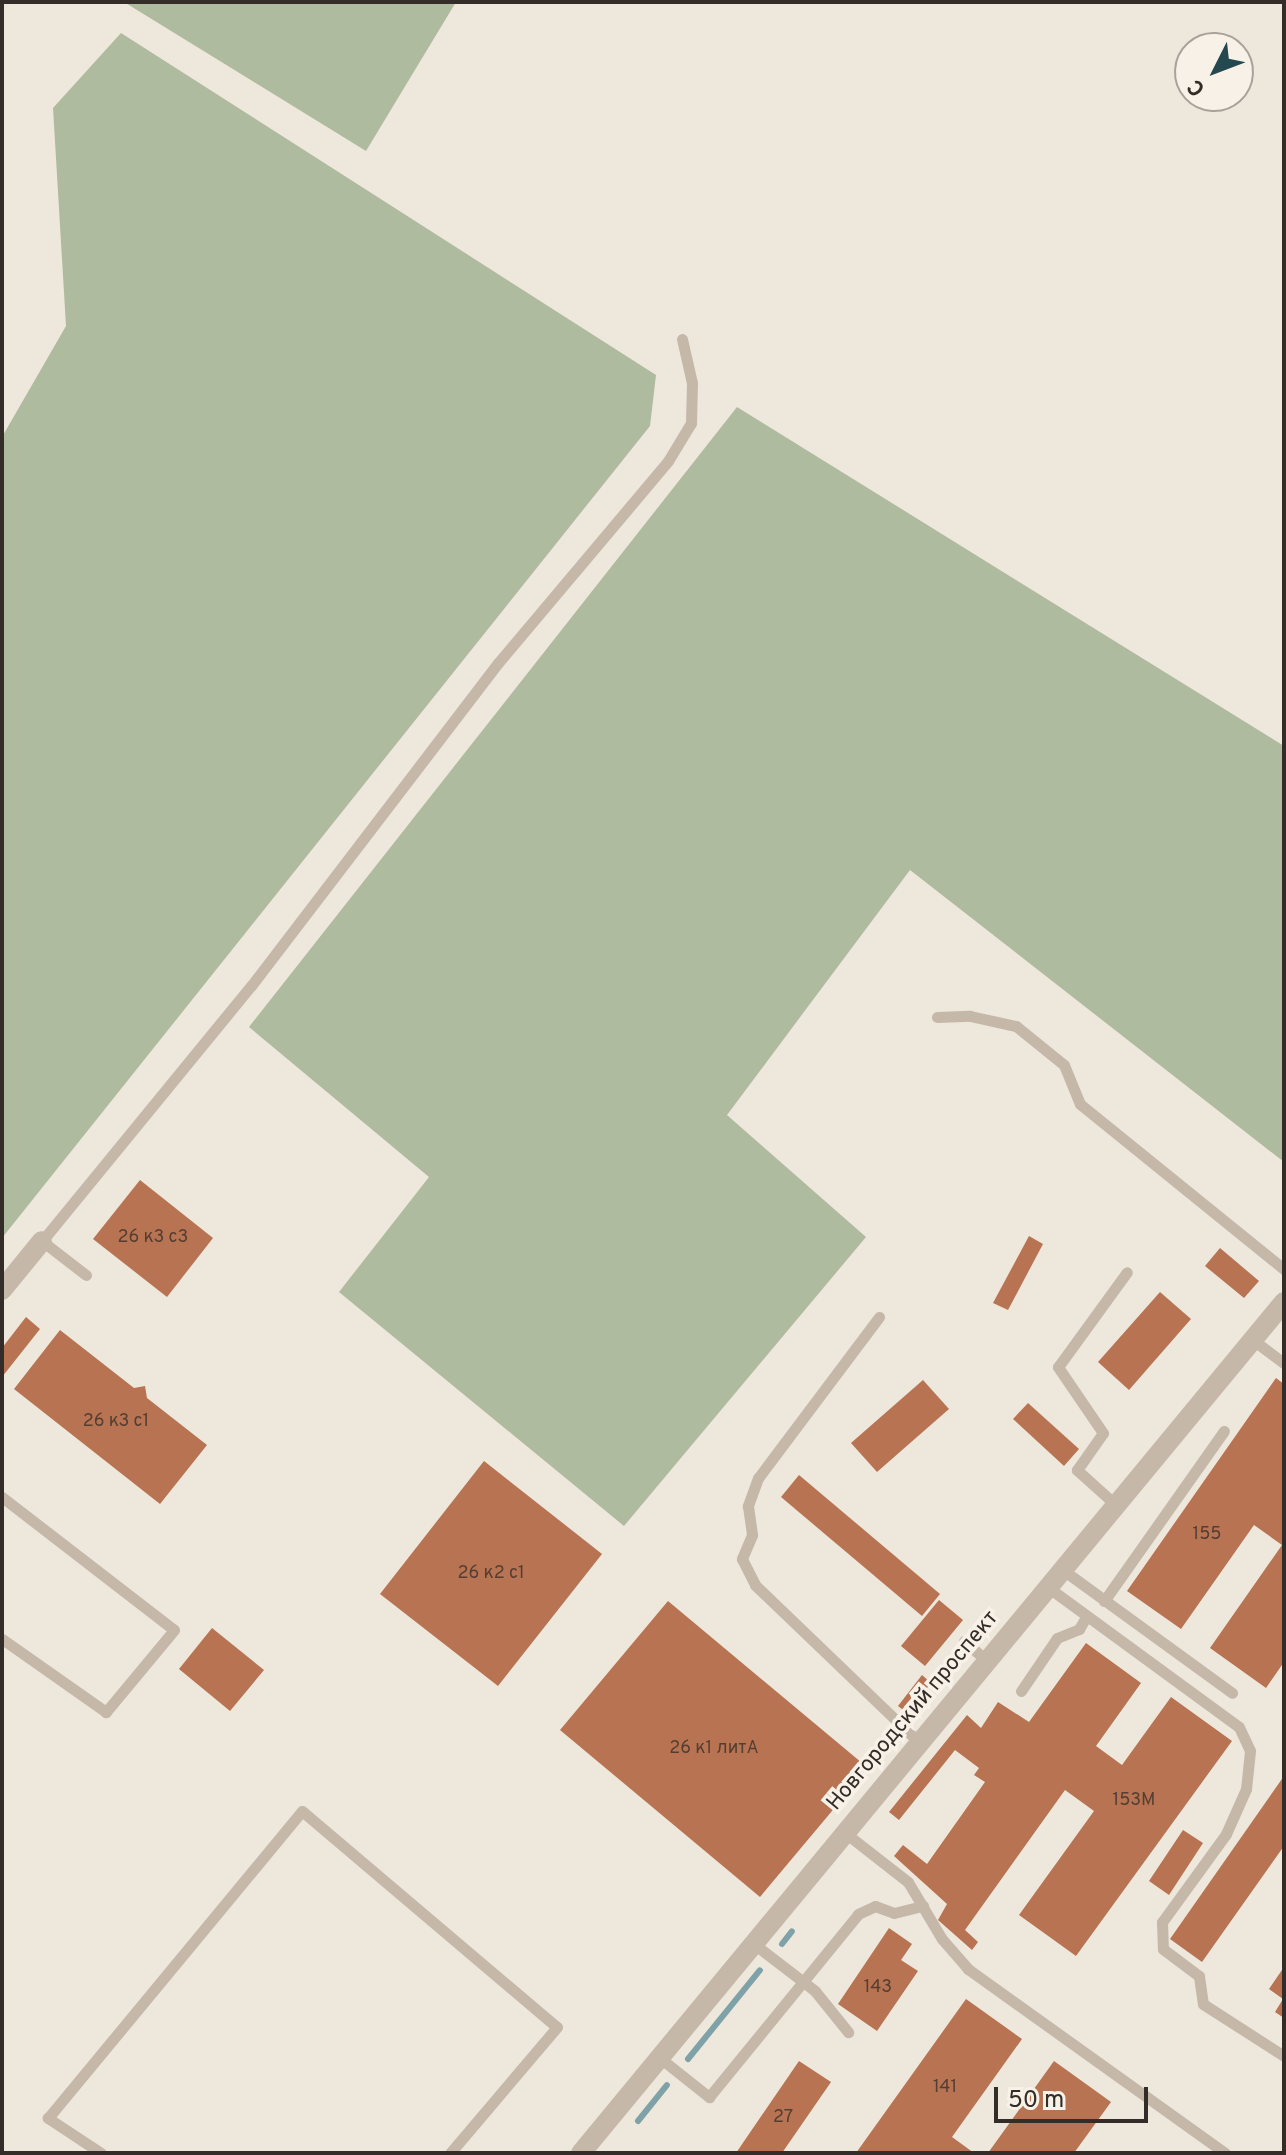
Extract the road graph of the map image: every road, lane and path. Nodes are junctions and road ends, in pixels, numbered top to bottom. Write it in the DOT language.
graph roads {
  1 [pos="682,339"];
  2 [pos="937,1017"];
  3 [pos="42,1241"];
  4 [pos="1284,1269"];
  5 [pos="1127,1272"];
  6 [pos="86,1275"];
  7 [pos="2,1290"];
  8 [pos="1284,1302"];
  9 [pos="879,1317"];
  10 [pos="1253,1340"];
  11 [pos="1284,1363"];
  12 [pos="1224,1431"];
  13 [pos="2,1497"];
  14 [pos="1117,1506"];
  15 [pos="1063,1570"];
  16 [pos="1049,1588"];
  17 [pos="1104,1601"];
  18 [pos="1086,1617"];
  19 [pos="2,1639"];
  20 [pos="964,1641"];
  21 [pos="987,1661"];
  22 [pos="1021,1691"];
  23 [pos="1232,1693"];
  24 [pos="919,1742"];
  25 [pos="844,1831"];
  26 [pos="923,1906"];
  27 [pos="754,1944"];
  28 [pos="803,1981"];
  29 [pos="848,2032"];
  30 [pos="1284,2056"];
  31 [pos="660,2058"];
  32 [pos="101,2153"];
  33 [pos="450,2153"];
  34 [pos="581,2153"];
  35 [pos="1225,2153"];
  1 -- 3 [label="lane"];
  2 -- 4 [label="lane"];
  3 -- 6 [label="lane"];
  3 -- 7 [label="street"];
  5 -- 14 [label="lane"];
  8 -- 10 [label="street, Новгородский проспект"];
  9 -- 24 [label="lane"];
  10 -- 11 [label="lane"];
  10 -- 14 [label="street, Новгородский проспект"];
  12 -- 17 [label="lane"];
  13 -- 19 [label="lane"];
  14 -- 15 [label="street, Новгородский проспект"];
  15 -- 16 [label="street, Новгородский проспект"];
  15 -- 17 [label="lane"];
  16 -- 18 [label="lane"];
  16 -- 21 [label="street, Новгородский проспект"];
  17 -- 23 [label="lane"];
  18 -- 22 [label="lane"];
  18 -- 30 [label="lane"];
  20 -- 21 [label="lane"];
  21 -- 24 [label="street, Новгородский проспект"];
  24 -- 25 [label="street, Новгородский проспект"];
  25 -- 26 [label="lane"];
  25 -- 27 [label="street, Новгородский проспект"];
  26 -- 28 [label="lane"];
  26 -- 35 [label="lane"];
  27 -- 28 [label="lane"];
  27 -- 31 [label="street, Новгородский проспект"];
  28 -- 29 [label="lane"];
  28 -- 31 [label="lane"];
  31 -- 34 [label="street, Новгородский проспект"];
  32 -- 33 [label="lane"];
}
